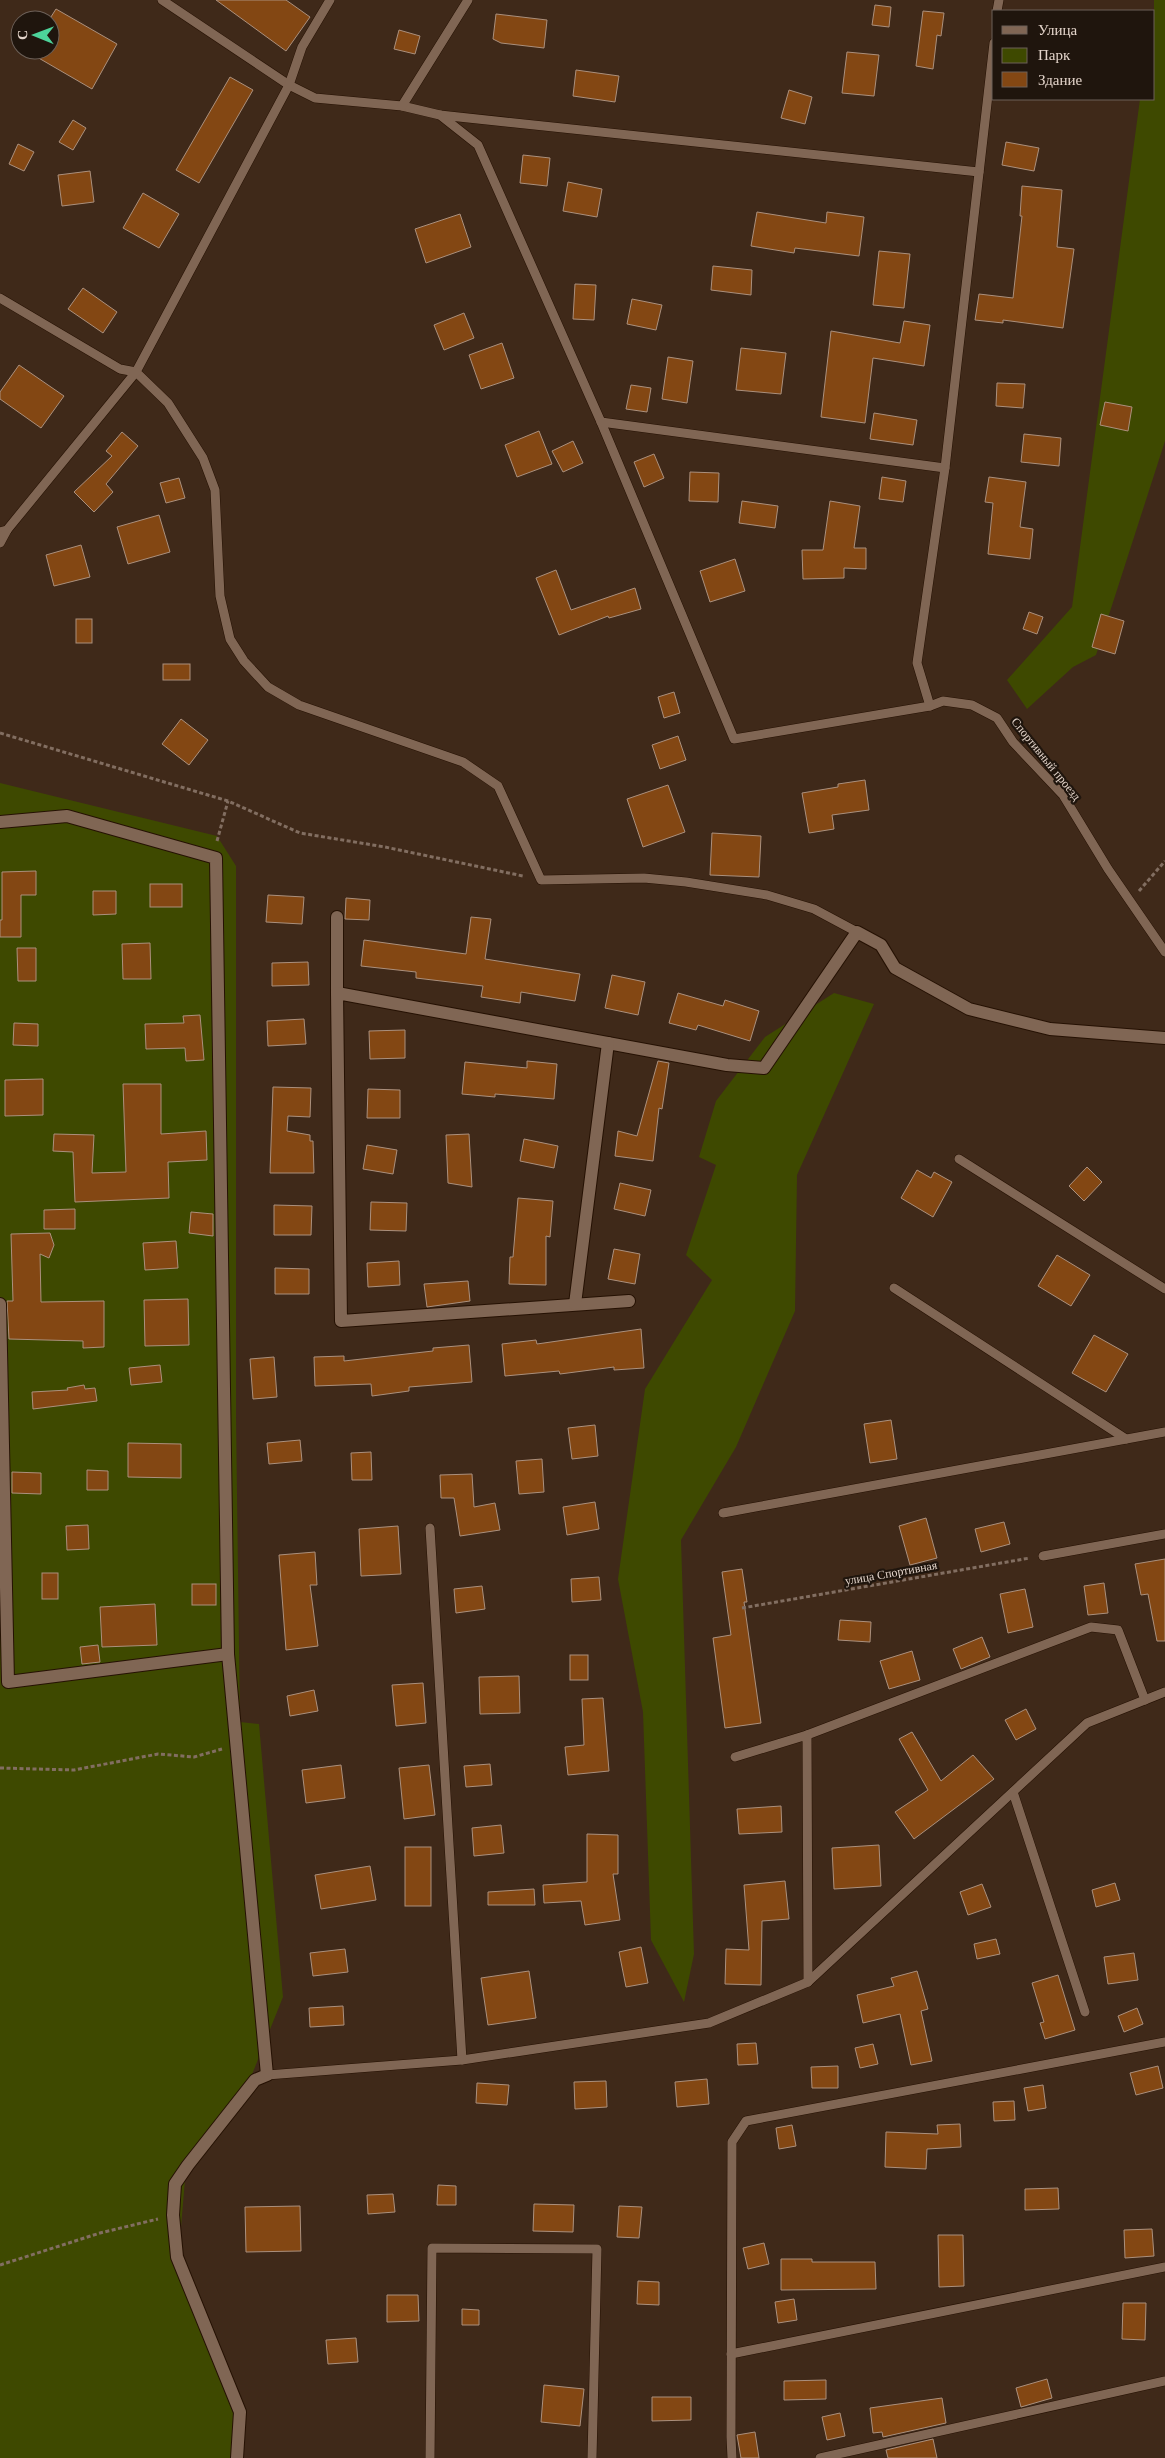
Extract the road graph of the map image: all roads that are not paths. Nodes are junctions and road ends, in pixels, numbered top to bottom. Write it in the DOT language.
graph roads {
  1 [pos="162,0"];
  2 [pos="330,0"];
  3 [pos="468,0"];
  4 [pos="992,60"];
  5 [pos="288,85"];
  6 [pos="402,106"];
  7 [pos="440,115"];
  8 [pos="979,172"];
  9 [pos="0,298"];
  10 [pos="136,372"];
  11 [pos="601,422"];
  12 [pos="945,468"];
  13 [pos="4,531"];
  14 [pos="0,543"];
  15 [pos="930,706"];
  16 [pos="0,822"];
  17 [pos="337,917"];
  18 [pos="857,932"];
  19 [pos="1165,952"];
  20 [pos="337,993"];
  21 [pos="1165,1038"];
  22 [pos="608,1043"];
  23 [pos="959,1159"];
  24 [pos="894,1288"];
  25 [pos="1165,1288"];
  26 [pos="629,1301"];
  27 [pos="0,1304"];
  28 [pos="574,1304"];
  29 [pos="1165,1432"];
  30 [pos="1126,1439"];
  31 [pos="723,1513"];
  32 [pos="430,1528"];
  33 [pos="1165,1534"];
  34 [pos="1043,1556"];
  35 [pos="228,1654"];
  36 [pos="1165,1692"];
  37 [pos="1145,1700"];
  38 [pos="806,1735"];
  39 [pos="735,1757"];
  40 [pos="1013,1792"];
  41 [pos="808,1982"];
  42 [pos="1085,2012"];
  43 [pos="1165,2042"];
  44 [pos="462,2060"];
  45 [pos="266,2075"];
  46 [pos="1165,2267"];
  47 [pos="731,2354"];
  48 [pos="1165,2381"];
  49 [pos="237,2458"];
  50 [pos="430,2458"];
  51 [pos="592,2458"];
  52 [pos="732,2458"];
  53 [pos="820,2458"];
  1 -- 5 [label="lane"];
  2 -- 5 [label="lane"];
  3 -- 6 [label="lane"];
  4 -- 8 [label="lane"];
  5 -- 6 [label="lane"];
  5 -- 10 [label="lane"];
  6 -- 7 [label="lane"];
  7 -- 8 [label="lane"];
  7 -- 11 [label="lane"];
  8 -- 12 [label="lane"];
  9 -- 10 [label="lane"];
  10 -- 13 [label="lane"];
  10 -- 18 [label="lane"];
  11 -- 12 [label="lane"];
  11 -- 15 [label="lane, Спортивный проезд"];
  12 -- 15 [label="lane"];
  13 -- 14 [label="lane"];
  15 -- 19 [label="lane, Спортивный проезд"];
  16 -- 35 [label="street"];
  17 -- 20 [label="street"];
  18 -- 21 [label="street"];
  18 -- 22 [label="street"];
  20 -- 22 [label="street"];
  20 -- 28 [label="street"];
  22 -- 28 [label="street"];
  23 -- 25 [label="lane"];
  24 -- 30 [label="lane"];
  26 -- 28 [label="street"];
  27 -- 35 [label="street"];
  29 -- 30 [label="lane"];
  30 -- 31 [label="lane"];
  32 -- 44 [label="lane"];
  33 -- 34 [label="lane"];
  35 -- 45 [label="street"];
  36 -- 37 [label="lane"];
  37 -- 38 [label="lane"];
  37 -- 40 [label="lane"];
  38 -- 39 [label="lane"];
  38 -- 41 [label="lane"];
  40 -- 41 [label="lane"];
  40 -- 42 [label="lane"];
  41 -- 44 [label="lane"];
  43 -- 47 [label="lane"];
  44 -- 45 [label="lane"];
  45 -- 49 [label="street"];
  46 -- 47 [label="lane"];
  47 -- 52 [label="lane"];
  48 -- 53 [label="lane"];
  50 -- 51 [label="lane"];
}
